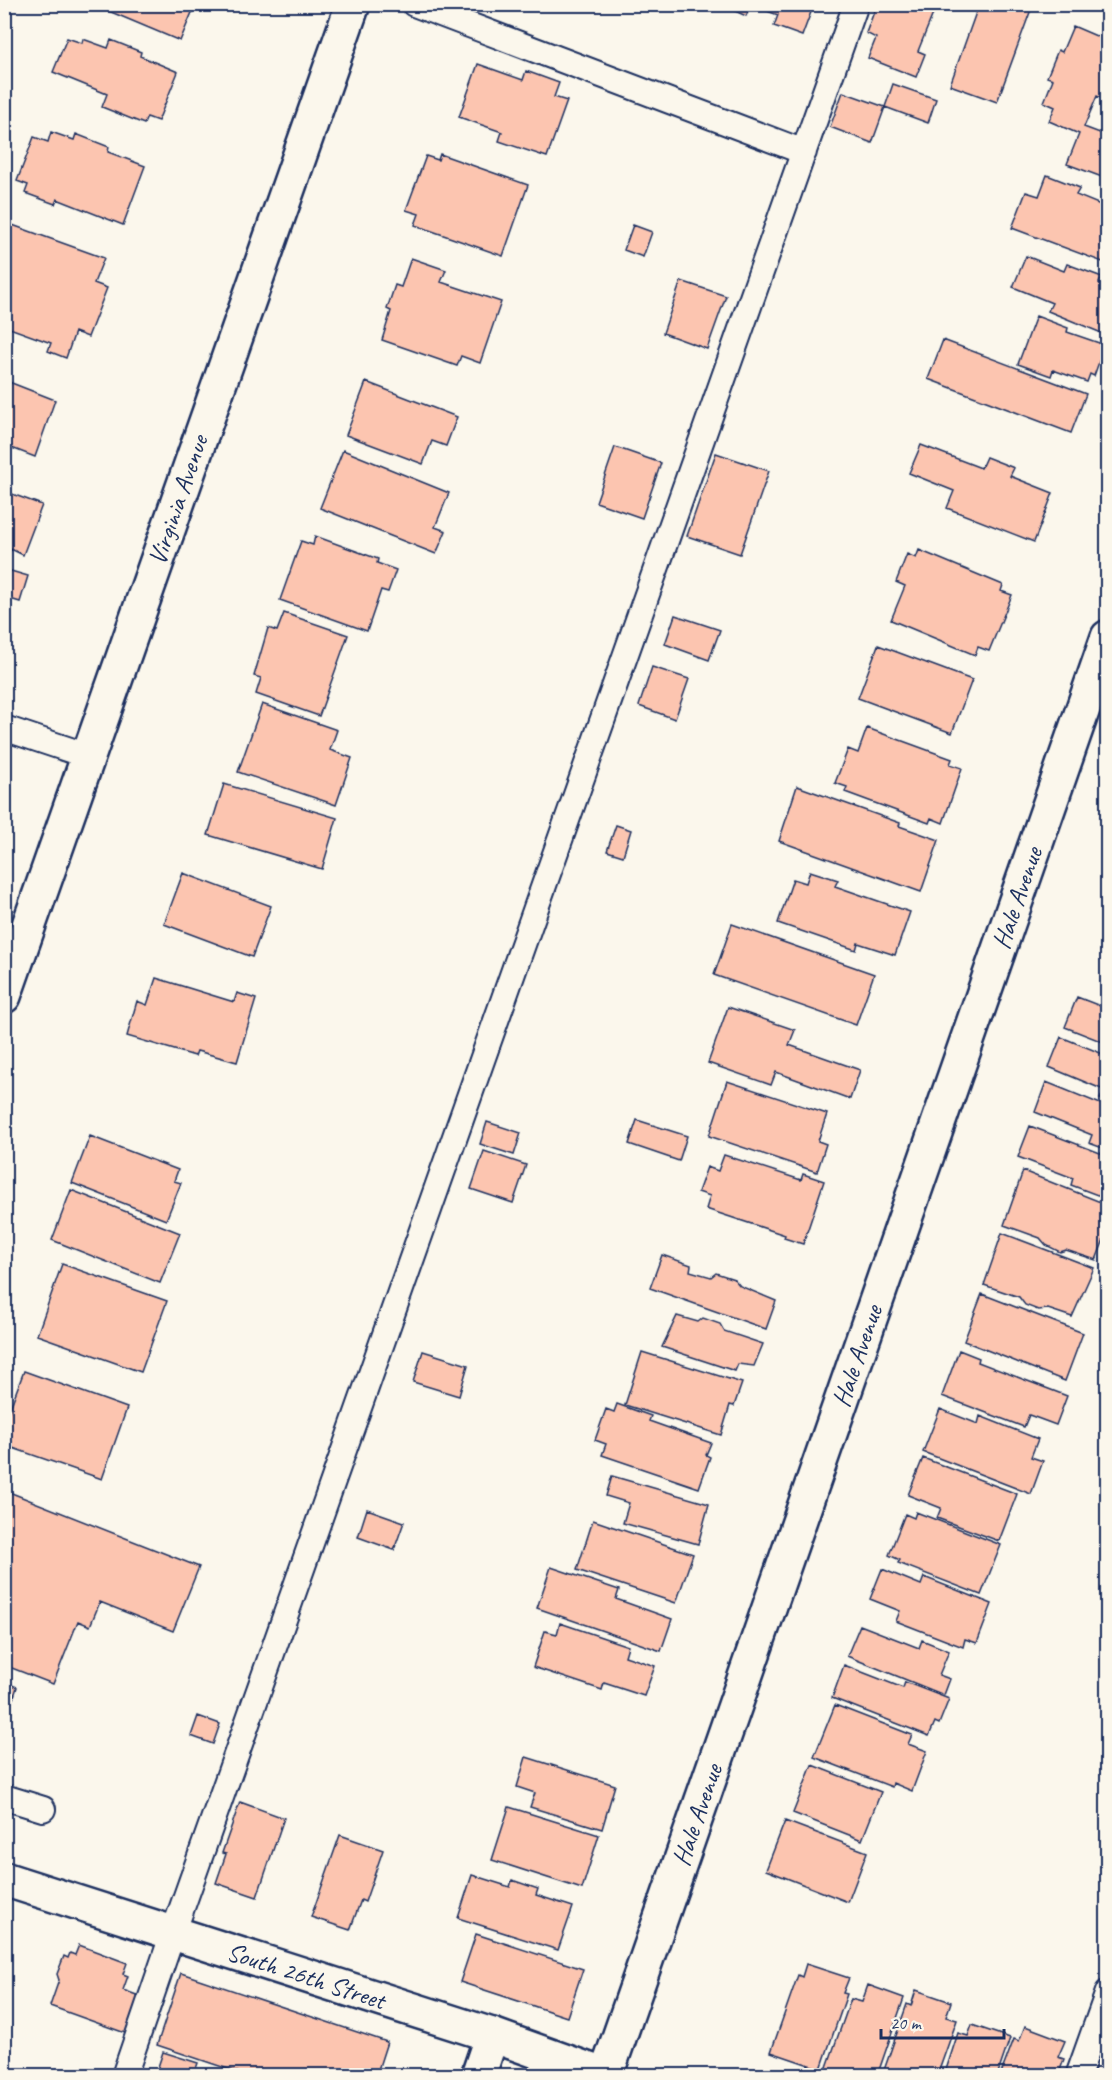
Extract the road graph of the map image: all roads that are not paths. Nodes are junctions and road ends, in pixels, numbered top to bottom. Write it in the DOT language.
graph roads {
  1 [pos="353,4"];
  2 [pos="414,4"];
  3 [pos="856,4"];
  4 [pos="804,152"];
  5 [pos="1107,637"];
  6 [pos="4,728"];
  7 [pos="88,756"];
  8 [pos="4,996"];
  9 [pos="4,1797"];
  10 [pos="43,1809"];
  11 [pos="4,1879"];
  12 [pos="173,1933"];
  13 [pos="1107,1992"];
  14 [pos="492,2035"];
  15 [pos="606,2075"];
  16 [pos="124,2076"];
  17 [pos="478,2076"];
  18 [pos="1078,2076"];
  1 -- 7 [label="street, Virginia Avenue"];
  2 -- 4 [label="lane"];
  3 -- 4 [label="lane"];
  4 -- 12 [label="lane"];
  5 -- 15 [label="street, Hale Avenue"];
  6 -- 7 [label="lane"];
  7 -- 8 [label="street, Virginia Avenue"];
  9 -- 10 [label="lane"];
  11 -- 12 [label="street, South 26th Street"];
  12 -- 14 [label="street, South 26th Street"];
  12 -- 16 [label="lane"];
  13 -- 18 [label="lane"];
  14 -- 15 [label="street, South 26th Street"];
  14 -- 17 [label="street"];
}
